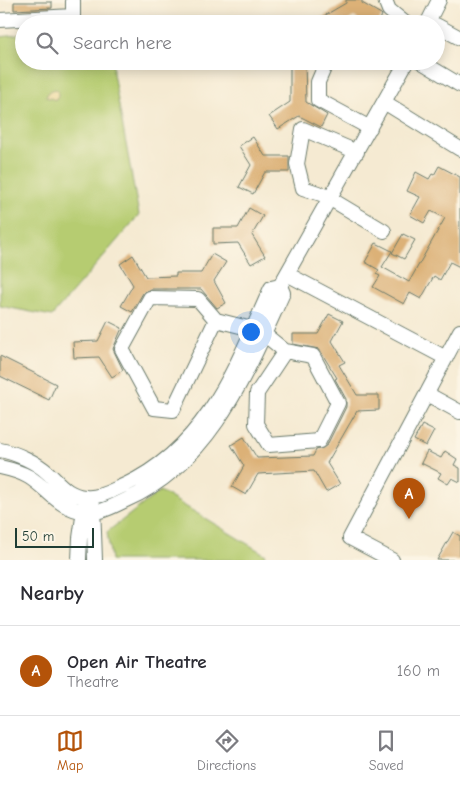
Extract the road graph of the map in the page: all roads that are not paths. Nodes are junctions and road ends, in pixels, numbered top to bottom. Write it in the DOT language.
graph roads {
  1 [pos="73,0"];
  2 [pos="385,0"];
  3 [pos="439,0"];
  4 [pos="73,15"];
  5 [pos="395,15"];
  6 [pos="434,15"];
  7 [pos="15,19"];
  8 [pos="0,20"];
  9 [pos="445,31"];
  10 [pos="460,38"];
  11 [pos="323,70"];
  12 [pos="404,70"];
  13 [pos="426,70"];
  14 [pos="460,86"];
  15 [pos="384,102"];
  16 [pos="370,128"];
  17 [pos="460,149"];
  18 [pos="357,152"];
  19 [pos="330,199"];
  20 [pos="384,231"];
  21 [pos="284,280"];
  22 [pos="216,320"];
  23 [pos="258,331"];
  24 [pos="460,331"];
  25 [pos="285,350"];
  26 [pos="446,358"];
  27 [pos="426,394"];
  28 [pos="460,412"];
  29 [pos="0,450"];
  30 [pos="0,466"];
  31 [pos="89,505"];
  32 [pos="79,560"];
  33 [pos="95,560"];
  34 [pos="392,560"];
  1 -- 4 [label="street"];
  2 -- 5 [label="street"];
  3 -- 6 [label="street"];
  7 -- 8 [label="street"];
  9 -- 10 [label="street"];
  11 -- 16 [label="street"];
  12 -- 15 [label="street"];
  13 -- 14 [label="street"];
  15 -- 16 [label="street"];
  15 -- 17 [label="street"];
  16 -- 18 [label="street"];
  18 -- 19 [label="street"];
  18 -- 19 [label="street"];
  19 -- 20 [label="street"];
  19 -- 21 [label="street"];
  21 -- 23 [label="street"];
  21 -- 26 [label="street"];
  22 -- 22 [label="street"];
  22 -- 23 [label="street"];
  23 -- 25 [label="street"];
  23 -- 31 [label="street"];
  24 -- 26 [label="street"];
  25 -- 25 [label="street"];
  26 -- 27 [label="street"];
  27 -- 28 [label="street"];
  27 -- 34 [label="street"];
  29 -- 31 [label="street"];
  30 -- 31 [label="street"];
  31 -- 32 [label="street"];
  31 -- 33 [label="street"];
}
